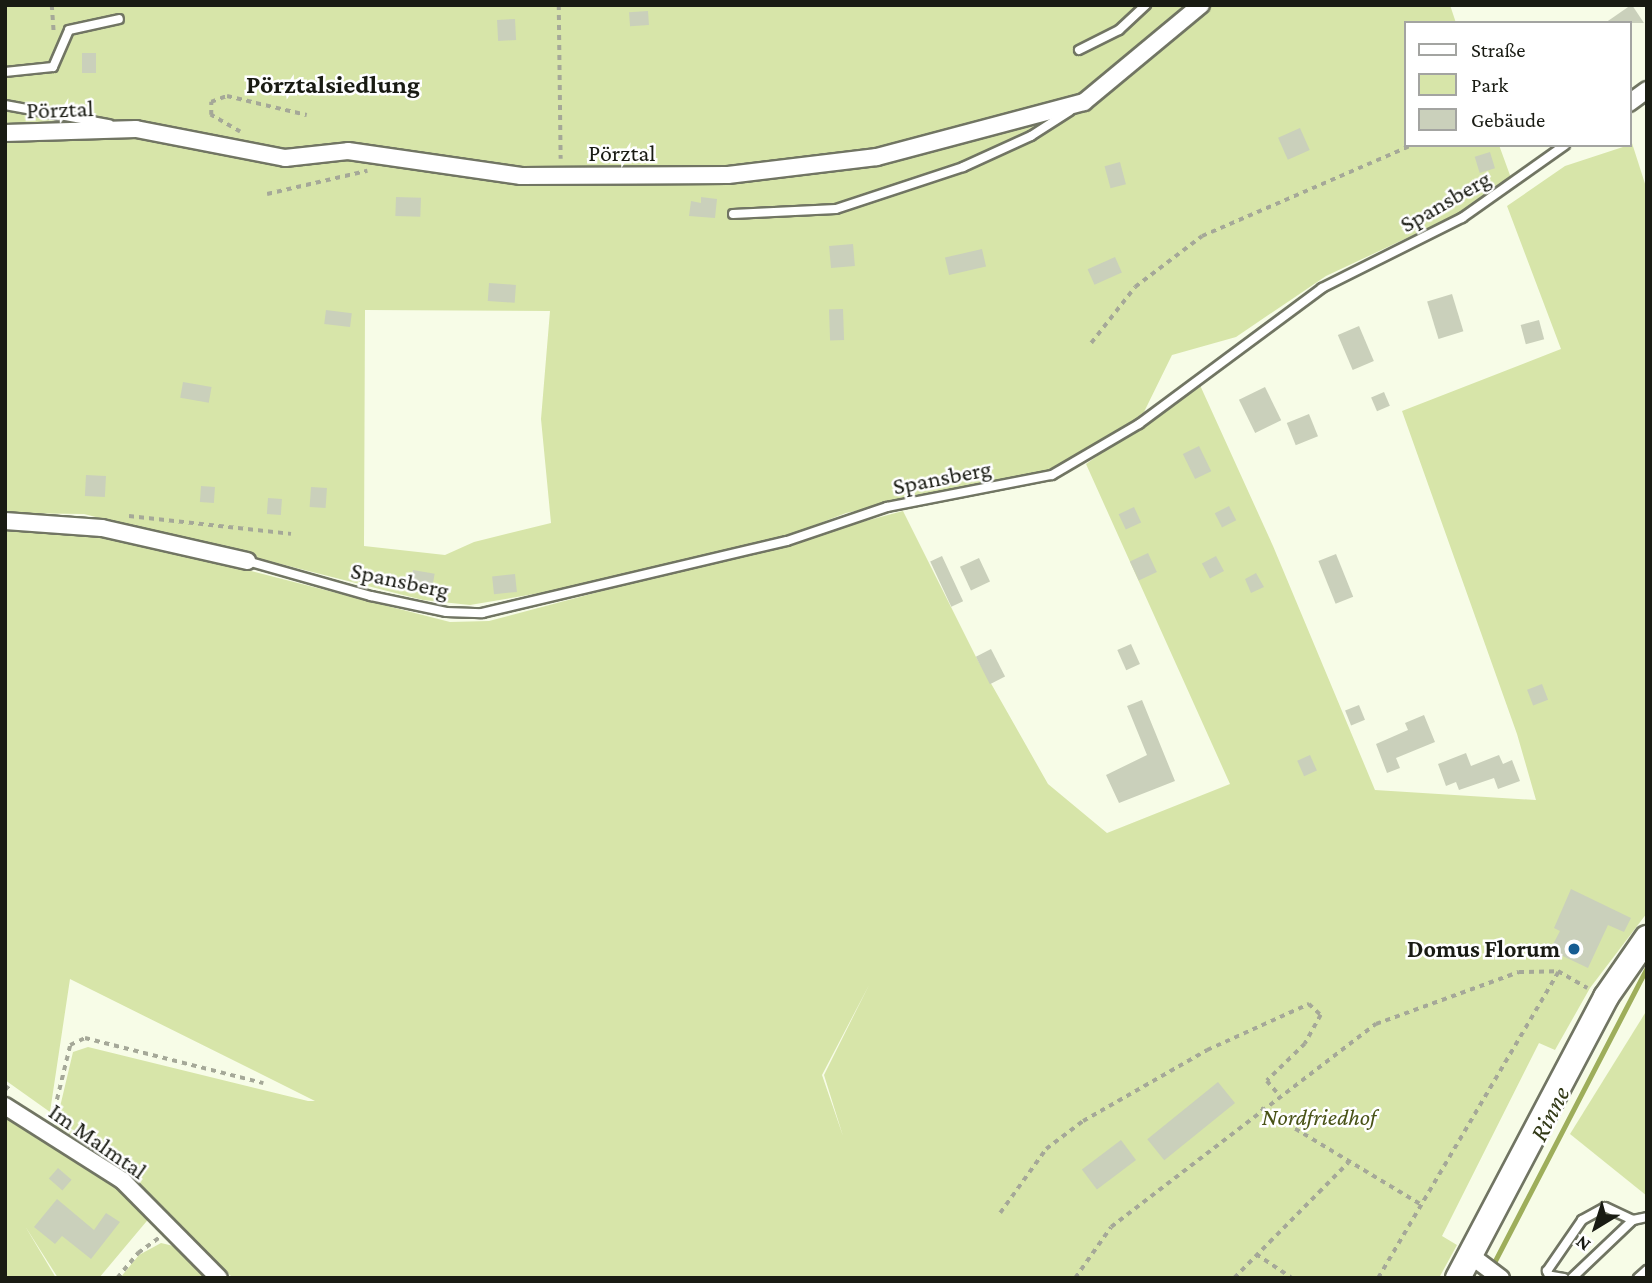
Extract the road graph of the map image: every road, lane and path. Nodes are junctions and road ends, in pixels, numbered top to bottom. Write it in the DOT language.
graph roads {
  1 [pos="559,5"];
  2 [pos="1146,5"];
  3 [pos="1201,5"];
  4 [pos="118,19"];
  5 [pos="1079,50"];
  6 [pos="5,72"];
  7 [pos="1647,90"];
  8 [pos="1084,102"];
  9 [pos="1631,102"];
  10 [pos="5,105"];
  11 [pos="307,115"];
  12 [pos="135,129"];
  13 [pos="5,133"];
  14 [pos="243,134"];
  15 [pos="1407,147"];
  16 [pos="1562,147"];
  17 [pos="373,170"];
  18 [pos="561,176"];
  19 [pos="267,194"];
  20 [pos="733,214"];
  21 [pos="1091,343"];
  22 [pos="5,521"];
  23 [pos="102,528"];
  24 [pos="291,534"];
  25 [pos="247,561"];
  26 [pos="1647,938"];
  27 [pos="1558,971"];
  28 [pos="1606,997"];
  29 [pos="263,1083"];
  30 [pos="1279,1095"];
  31 [pos="5,1106"];
  32 [pos="1261,1108"];
  33 [pos="58,1140"];
  34 [pos="1348,1163"];
  35 [pos="1420,1204"];
  36 [pos="1000,1213"];
  37 [pos="1647,1217"];
  38 [pos="1633,1220"];
  39 [pos="172,1229"];
  40 [pos="1255,1254"];
  41 [pos="1488,1267"];
  42 [pos="1647,1270"];
  43 [pos="1551,1277"];
  44 [pos="117,1278"];
  45 [pos="219,1278"];
  46 [pos="1075,1278"];
  47 [pos="1234,1278"];
  48 [pos="1292,1278"];
  49 [pos="1378,1278"];
  50 [pos="1458,1278"];
  51 [pos="1563,1278"];
  52 [pos="1572,1278"];
  53 [pos="1637,1278"];
  1 -- 18 [label="path"];
  2 -- 5 [label="lane"];
  3 -- 8 [label="street, Pörztal"];
  4 -- 6 [label="lane"];
  7 -- 9 [label="street"];
  8 -- 18 [label="street, Pörztal"];
  8 -- 20 [label="lane"];
  10 -- 12 [label="lane"];
  11 -- 14 [label="path"];
  12 -- 13 [label="street, Pörztal"];
  12 -- 18 [label="street, Pörztal"];
  15 -- 21 [label="path"];
  16 -- 25 [label="lane, Spansberg"];
  17 -- 19 [label="path"];
  22 -- 23 [label="street"];
  23 -- 24 [label="path"];
  23 -- 25 [label="street"];
  26 -- 28 [label="main road"];
  27 -- 28 [label="path"];
  27 -- 30 [label="path"];
  27 -- 35 [label="path"];
  28 -- 41 [label="main road"];
  29 -- 33 [label="path"];
  30 -- 32 [label="path"];
  30 -- 36 [label="path"];
  31 -- 33 [label="street, Im Malmtal"];
  32 -- 34 [label="path"];
  32 -- 46 [label="path"];
  33 -- 39 [label="street, Im Malmtal"];
  34 -- 35 [label="path"];
  34 -- 40 [label="path"];
  35 -- 49 [label="path"];
  37 -- 38 [label="lane"];
  38 -- 43 [label="lane"];
  38 -- 52 [label="lane"];
  39 -- 44 [label="path"];
  39 -- 45 [label="street, Im Malmtal"];
  40 -- 47 [label="path"];
  40 -- 48 [label="path"];
  41 -- 50 [label="main road"];
  42 -- 53 [label="lane"];
  43 -- 51 [label="lane"];
}
